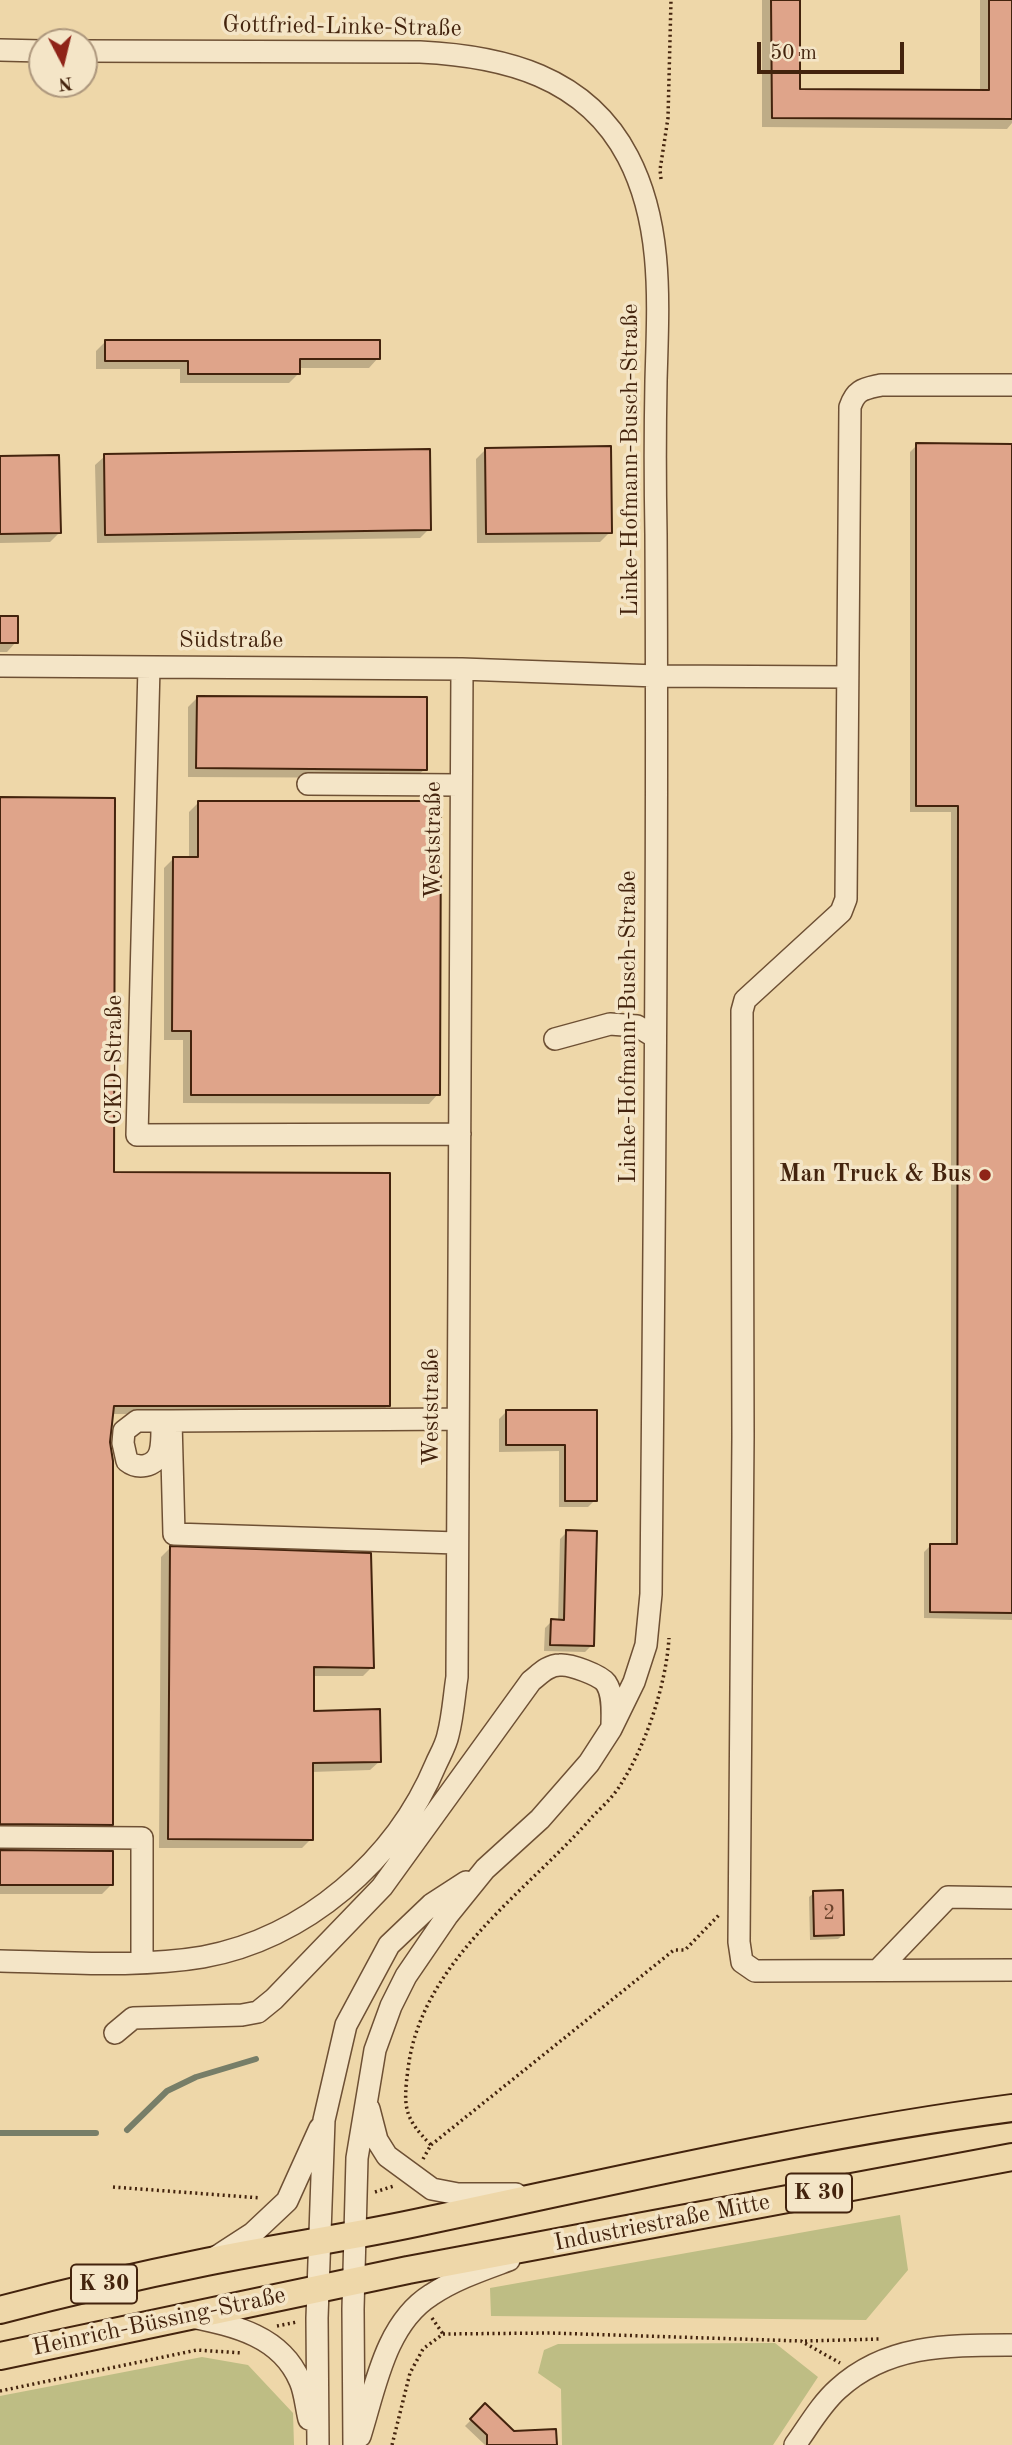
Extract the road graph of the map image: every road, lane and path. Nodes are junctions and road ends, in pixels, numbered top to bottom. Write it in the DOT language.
graph roads {
  1 [pos="671,0"];
  2 [pos="0,50"];
  3 [pos="28,51"];
  4 [pos="98,51"];
  5 [pos="616,136"];
  6 [pos="660,170"];
  7 [pos="1012,385"];
  8 [pos="0,666"];
  9 [pos="149,667"];
  10 [pos="462,669"];
  11 [pos="657,676"];
  12 [pos="847,677"];
  13 [pos="307,784"];
  14 [pos="460,785"];
  15 [pos="655,1037"];
  16 [pos="555,1039"];
  17 [pos="460,1134"];
  18 [pos="458,1419"];
  19 [pos="457,1543"];
  20 [pos="669,1629"];
  21 [pos="611,1729"];
  22 [pos="0,1837"];
  23 [pos="485,1869"];
  24 [pos="1012,1898"];
  25 [pos="739,1912"];
  26 [pos="0,1961"];
  27 [pos="142,1962"];
  28 [pos="878,1969"];
  29 [pos="1012,1970"];
  30 [pos="115,2033"];
  31 [pos="366,2095"];
  32 [pos="1012,2108"];
  33 [pos="324,2120"];
  34 [pos="431,2145"];
  35 [pos="1012,2157"];
  36 [pos="412,2176"];
  37 [pos="113,2187"];
  38 [pos="550,2195"];
  39 [pos="287,2201"];
  40 [pos="356,2235"];
  41 [pos="320,2243"];
  42 [pos="544,2246"];
  43 [pos="208,2262"];
  44 [pos="354,2282"];
  45 [pos="319,2288"];
  46 [pos="0,2310"];
  47 [pos="186,2316"];
  48 [pos="1012,2345"];
  49 [pos="0,2356"];
  50 [pos="858,2373"];
  51 [pos="316,2445"];
  52 [pos="356,2445"];
  53 [pos="392,2445"];
  54 [pos="795,2445"];
  1 -- 6 [label="path"];
  2 -- 3 [label="street"];
  4 -- 5 [label="street, Gottfried-Linke-Straße"];
  5 -- 11 [label="street, Linke-Hofmann-Busch-Straße"];
  7 -- 12 [label="street"];
  8 -- 9 [label="street, Südstraße"];
  9 -- 10 [label="street, Südstraße"];
  9 -- 17 [label="street, CKD-Straße"];
  10 -- 11 [label="street, Südstraße"];
  10 -- 14 [label="street, Weststraße"];
  11 -- 12 [label="street, Südstraße"];
  11 -- 15 [label="street, Linke-Hofmann-Busch-Straße"];
  12 -- 25 [label="street"];
  13 -- 14 [label="street"];
  14 -- 17 [label="street, Weststraße"];
  15 -- 16 [label="street"];
  15 -- 21 [label="street, Linke-Hofmann-Busch-Straße"];
  17 -- 18 [label="street, Weststraße"];
  18 -- 19 [label="street, Weststraße"];
  18 -- 19 [label="street"];
  19 -- 27 [label="street, Weststraße"];
  20 -- 34 [label="path"];
  21 -- 23 [label="street, Linke-Hofmann-Busch-Straße"];
  21 -- 30 [label="street"];
  22 -- 27 [label="street"];
  23 -- 31 [label="street, Linke-Hofmann-Busch-Straße"];
  23 -- 33 [label="street, Linke-Hofmann-Busch-Straße"];
  24 -- 28 [label="street"];
  25 -- 28 [label="street"];
  25 -- 34 [label="path"];
  26 -- 27 [label="street, Weststraße"];
  28 -- 29 [label="street"];
  31 -- 36 [label="street"];
  31 -- 40 [label="street, Linke-Hofmann-Busch-Straße"];
  32 -- 38 [label="main road, Industriestraße Mitte / K 30"];
  33 -- 39 [label="street"];
  33 -- 41 [label="street, Linke-Hofmann-Busch-Straße"];
  34 -- 36 [label="path"];
  35 -- 42 [label="main road, Industriestraße Mitte / K 30"];
  36 -- 38 [label="street"];
  37 -- 39 [label="path"];
  38 -- 40 [label="main road, Industriestraße Mitte / K 30"];
  39 -- 43 [label="street"];
  40 -- 41 [label="main road, K 30"];
  40 -- 44 [label="street, Linke-Hofmann-Busch-Straße"];
  41 -- 43 [label="main road, Heinrich-Büssing-Straße / K 30"];
  41 -- 45 [label="street, Linke-Hofmann-Busch-Straße"];
  42 -- 44 [label="main road, Industriestraße Mitte / K 30"];
  42 -- 52 [label="street"];
  43 -- 46 [label="main road, Heinrich-Büssing-Straße / K 30"];
  44 -- 45 [label="main road, K 30"];
  44 -- 52 [label="street, Linke-Hofmann-Busch-Straße"];
  45 -- 47 [label="main road, Heinrich-Büssing-Straße / K 30"];
  45 -- 51 [label="street, Linke-Hofmann-Busch-Straße"];
  47 -- 49 [label="main road, Heinrich-Büssing-Straße / K 30"];
  47 -- 51 [label="street"];
  48 -- 50 [label="street"];
  50 -- 53 [label="path"];
  50 -- 54 [label="street"];
}
